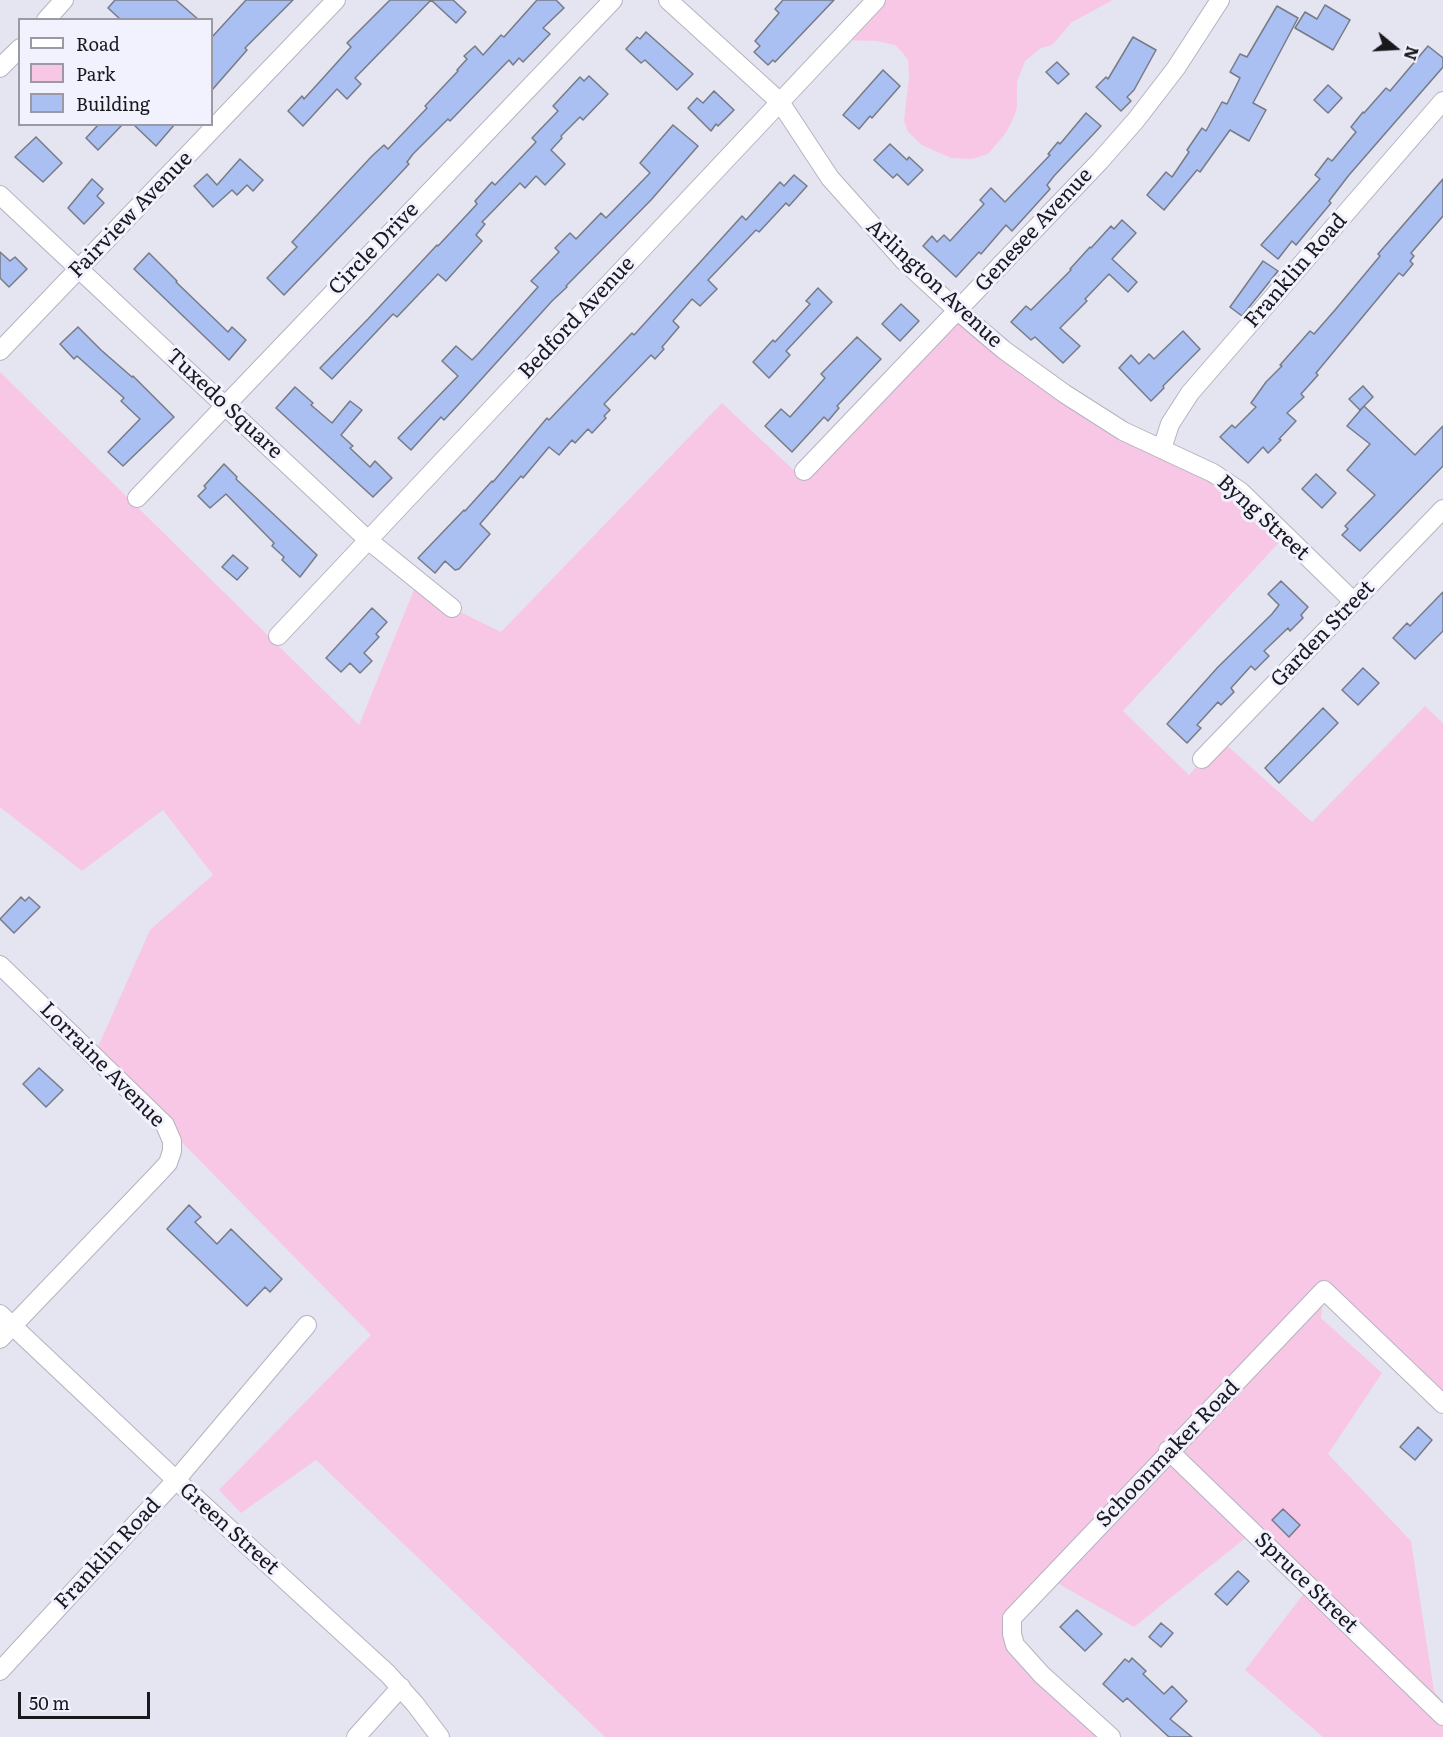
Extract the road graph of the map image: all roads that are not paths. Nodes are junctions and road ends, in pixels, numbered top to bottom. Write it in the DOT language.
graph roads {
  1 [pos="64,0"];
  2 [pos="336,0"];
  3 [pos="613,0"];
  4 [pos="668,0"];
  5 [pos="876,0"];
  6 [pos="1220,0"];
  7 [pos="48,18"];
  8 [pos="18,50"];
  9 [pos="0,68"];
  10 [pos="1443,101"];
  11 [pos="780,102"];
  12 [pos="0,195"];
  13 [pos="79,270"];
  14 [pos="958,311"];
  15 [pos="0,351"];
  16 [pos="225,405"];
  17 [pos="1162,449"];
  18 [pos="804,471"];
  19 [pos="137,498"];
  20 [pos="1443,510"];
  21 [pos="368,540"];
  22 [pos="1354,602"];
  23 [pos="453,608"];
  24 [pos="278,636"];
  25 [pos="1203,759"];
  26 [pos="0,965"];
  27 [pos="307,1325"];
  28 [pos="4,1327"];
  29 [pos="1443,1404"];
  30 [pos="1169,1451"];
  31 [pos="176,1480"];
  32 [pos="0,1671"];
  33 [pos="401,1687"];
  34 [pos="1443,1716"];
  35 [pos="357,1737"];
  36 [pos="440,1737"];
  37 [pos="1111,1737"];
  1 -- 7 [label="street"];
  2 -- 13 [label="street, Fairview Avenue"];
  3 -- 16 [label="street, Circle Drive"];
  4 -- 11 [label="street, Arlington Avenue"];
  5 -- 11 [label="street, Bedford Avenue"];
  6 -- 14 [label="street, Genesee Avenue"];
  8 -- 9 [label="street"];
  10 -- 17 [label="street, Franklin Road"];
  11 -- 14 [label="street, Arlington Avenue"];
  11 -- 21 [label="street, Bedford Avenue"];
  12 -- 13 [label="street, Tuxedo Square"];
  13 -- 15 [label="street, Fairview Avenue"];
  13 -- 16 [label="street, Tuxedo Square"];
  14 -- 17 [label="street, Arlington Avenue"];
  14 -- 18 [label="street, Genesee Avenue"];
  16 -- 19 [label="street, Circle Drive"];
  16 -- 21 [label="street, Tuxedo Square"];
  17 -- 22 [label="street, Byng Street"];
  20 -- 22 [label="street, Garden Street"];
  21 -- 23 [label="street, Tuxedo Square"];
  21 -- 24 [label="street, Bedford Avenue"];
  22 -- 25 [label="street, Garden Street"];
  26 -- 28 [label="street, Lorraine Avenue"];
  27 -- 31 [label="street, Franklin Road"];
  28 -- 31 [label="street, Green Street"];
  29 -- 30 [label="street, Schoonmaker Road"];
  30 -- 34 [label="street, Spruce Street"];
  30 -- 37 [label="street, Schoonmaker Road"];
  31 -- 32 [label="street, Franklin Road"];
  31 -- 33 [label="street, Green Street"];
  33 -- 35 [label="street"];
  33 -- 36 [label="street, Green Street"];
}
